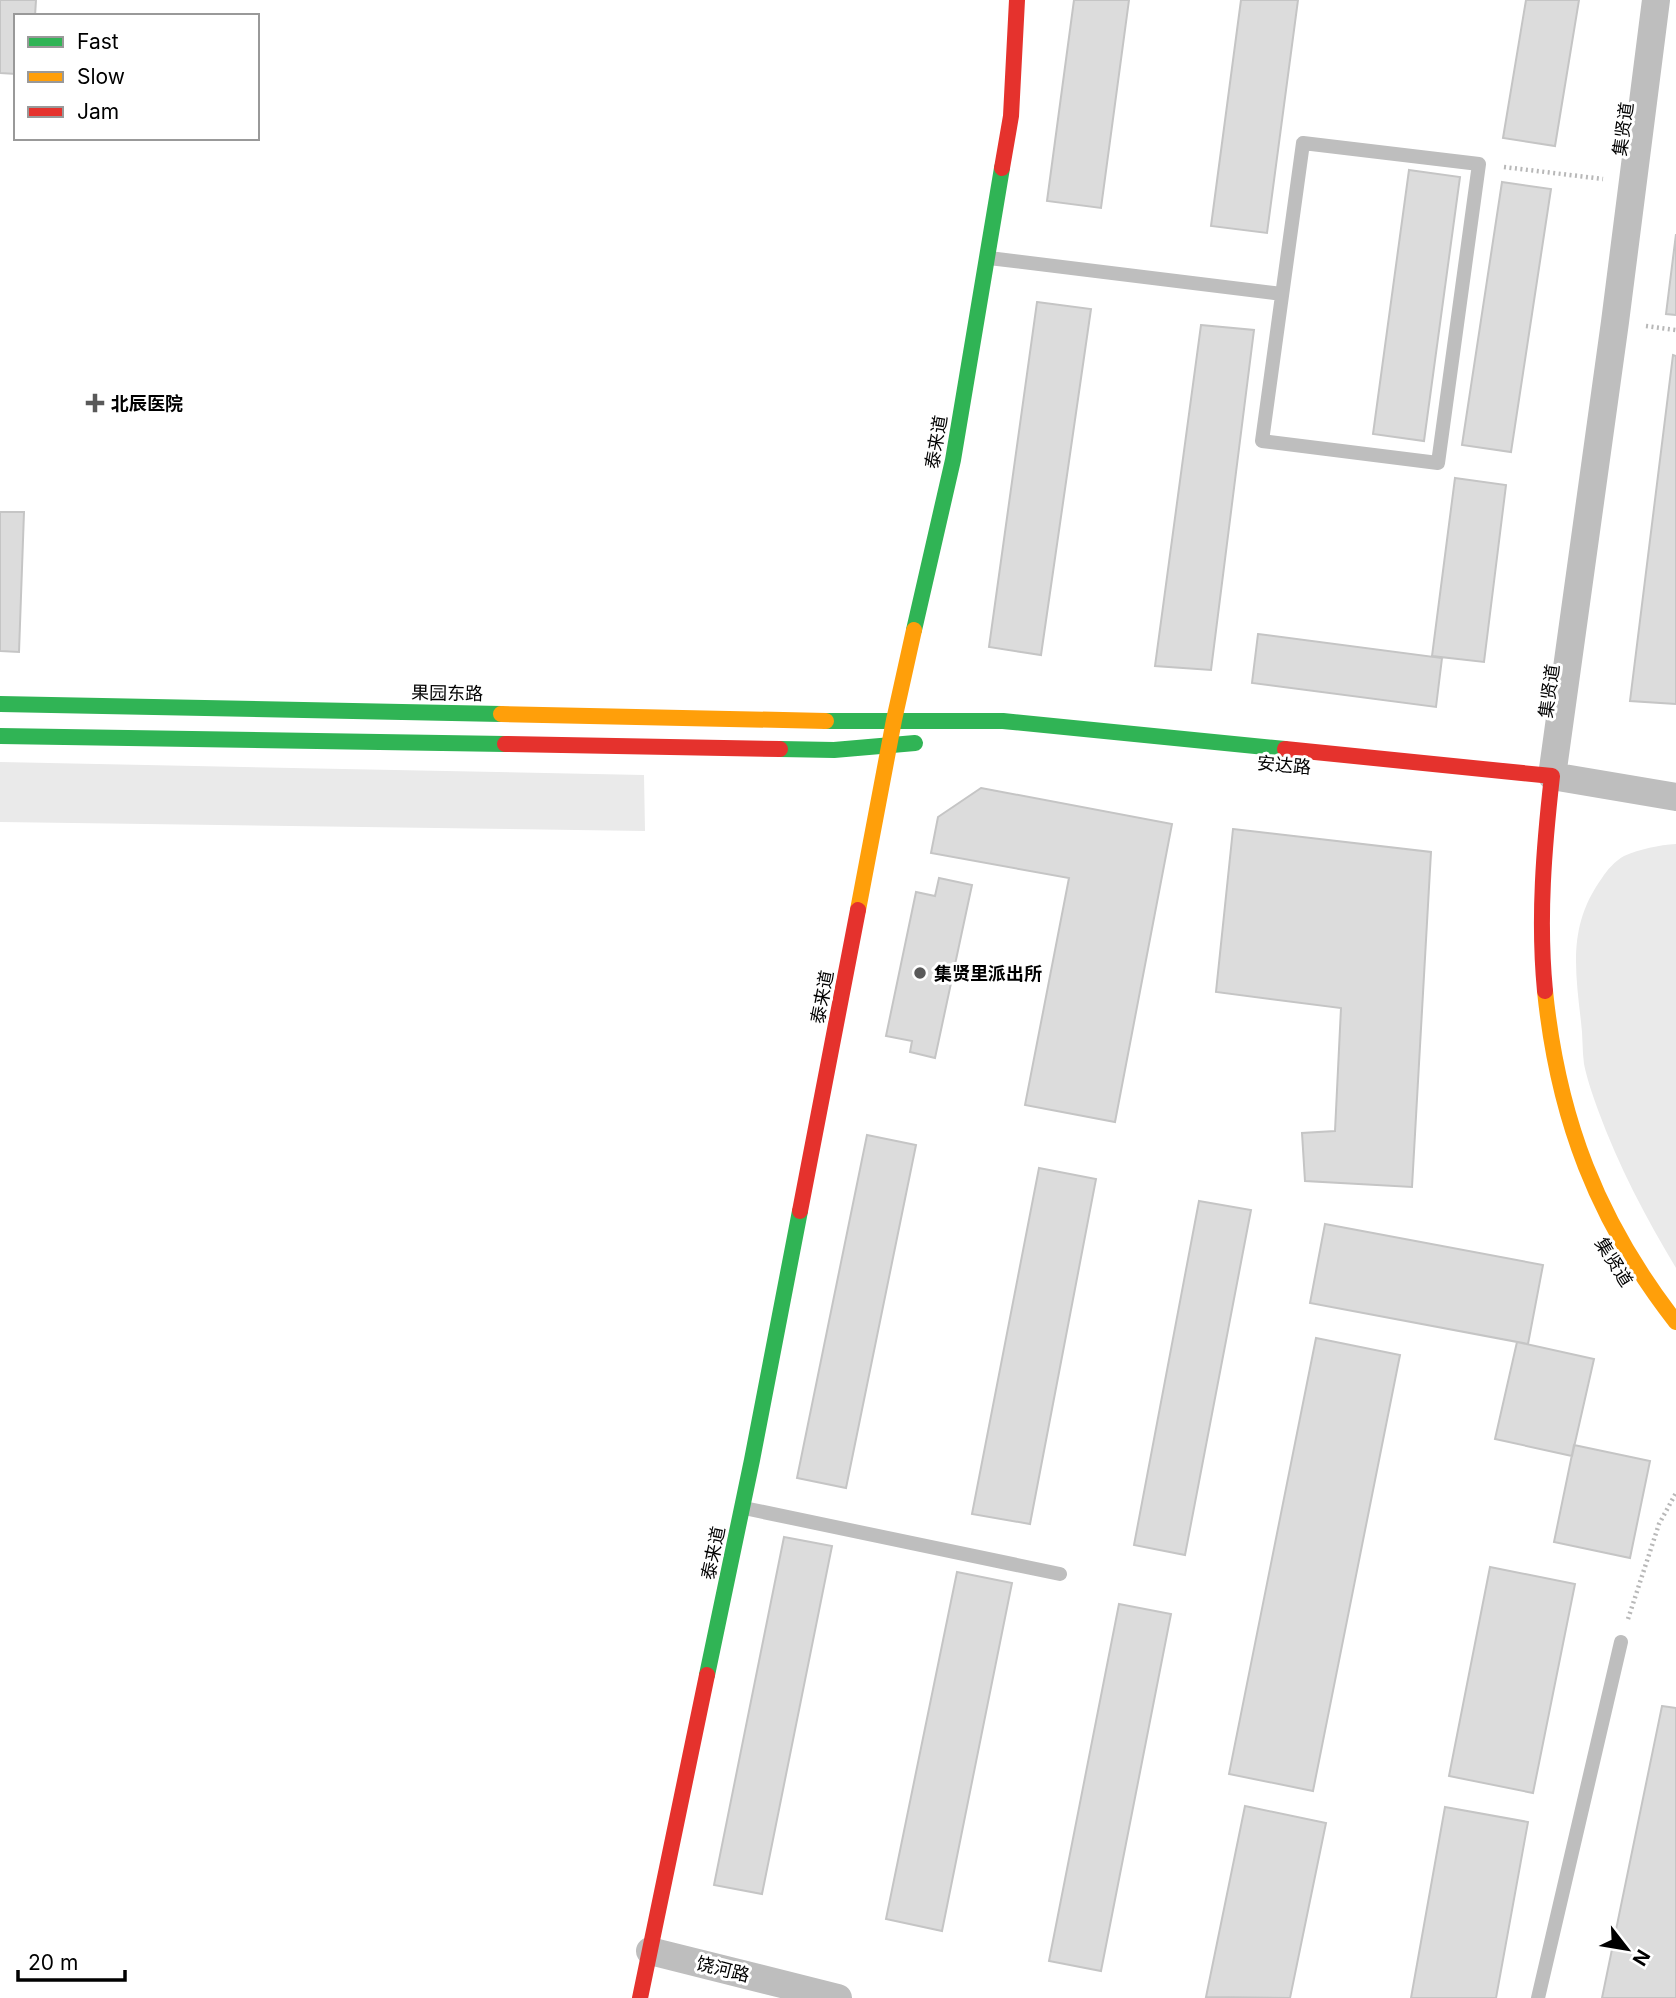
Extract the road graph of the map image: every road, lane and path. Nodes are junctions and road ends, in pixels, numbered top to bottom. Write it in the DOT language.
graph roads {
  1 [pos="1017,0"];
  2 [pos="1640,0"];
  3 [pos="1656,0"];
  4 [pos="1479,164"];
  5 [pos="1616,180"];
  6 [pos="987,258"];
  7 [pos="1282,294"];
  8 [pos="0,704"];
  9 [pos="894,720"];
  10 [pos="0,736"];
  11 [pos="928,742"];
  12 [pos="890,745"];
  13 [pos="1372,774"];
  14 [pos="1544,783"];
  15 [pos="1676,797"];
  16 [pos="1676,810"];
  17 [pos="1526,913"];
  18 [pos="1527,937"];
  19 [pos="1534,1032"];
  20 [pos="1676,1322"];
  21 [pos="1676,1493"];
  22 [pos="742,1508"];
  23 [pos="1060,1574"];
  24 [pos="1621,1642"];
  25 [pos="650,1951"];
  26 [pos="640,1998"];
  27 [pos="838,1998"];
  28 [pos="1538,1998"];
  1 -- 6 [label="street, 泰来道"];
  2 -- 5 [label="street, 集贤道"];
  3 -- 14 [label="street, 集贤道"];
  4 -- 5 [label="path"];
  4 -- 7 [label="lane"];
  4 -- 7 [label="lane"];
  5 -- 14 [label="street, 集贤道"];
  6 -- 7 [label="lane"];
  6 -- 9 [label="street, 泰来道"];
  8 -- 9 [label="street, 果园东路"];
  9 -- 12 [label="street, 泰来道"];
  9 -- 14 [label="street, 安达路"];
  10 -- 12 [label="street"];
  11 -- 12 [label="street"];
  12 -- 22 [label="street, 泰来道"];
  13 -- 14 [label="street, 安达路"];
  14 -- 15 [label="street, 安达路"];
  14 -- 16 [label="street, 安达路"];
  14 -- 17 [label="street, 集贤道"];
  14 -- 20 [label="street, 集贤道"];
  18 -- 19 [label="street"];
  21 -- 24 [label="path"];
  22 -- 23 [label="lane"];
  22 -- 25 [label="street, 泰来道"];
  24 -- 28 [label="lane"];
  25 -- 26 [label="street, 泰来道"];
  25 -- 27 [label="street, 饶河路"];
}
